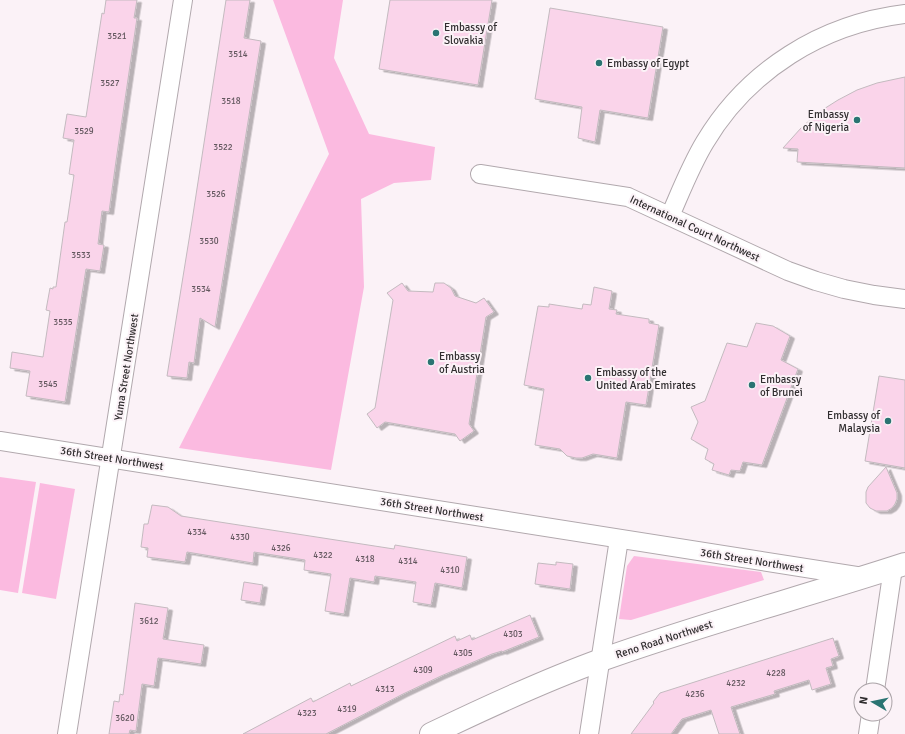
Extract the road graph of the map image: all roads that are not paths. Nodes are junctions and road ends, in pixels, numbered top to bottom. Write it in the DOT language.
graph roads {
  1 [pos="183,0"];
  2 [pos="905,14"];
  3 [pos="480,174"];
  4 [pos="670,216"];
  5 [pos="905,298"];
  6 [pos="0,441"];
  7 [pos="111,458"];
  8 [pos="619,539"];
  9 [pos="899,566"];
  10 [pos="864,577"];
  11 [pos="601,660"];
  12 [pos="877,682"];
  13 [pos="870,722"];
  14 [pos="67,734"];
  15 [pos="432,734"];
  16 [pos="589,734"];
  17 [pos="868,734"];
  1 -- 7 [label="street, Yuma Street Northwest"];
  2 -- 4 [label="street"];
  3 -- 4 [label="street, International Court Northwest"];
  4 -- 5 [label="street, International Court Northwest"];
  6 -- 7 [label="street, 36th Street Northwest"];
  7 -- 8 [label="street, 36th Street Northwest"];
  7 -- 14 [label="street, Yuma Street Northwest"];
  8 -- 10 [label="street, 36th Street Northwest"];
  8 -- 11 [label="street"];
  9 -- 10 [label="main road, Reno Road Northwest"];
  9 -- 12 [label="street"];
  10 -- 11 [label="main road, Reno Road Northwest"];
  11 -- 15 [label="main road, Reno Road Northwest"];
  11 -- 16 [label="street"];
  13 -- 17 [label="street"];
}
